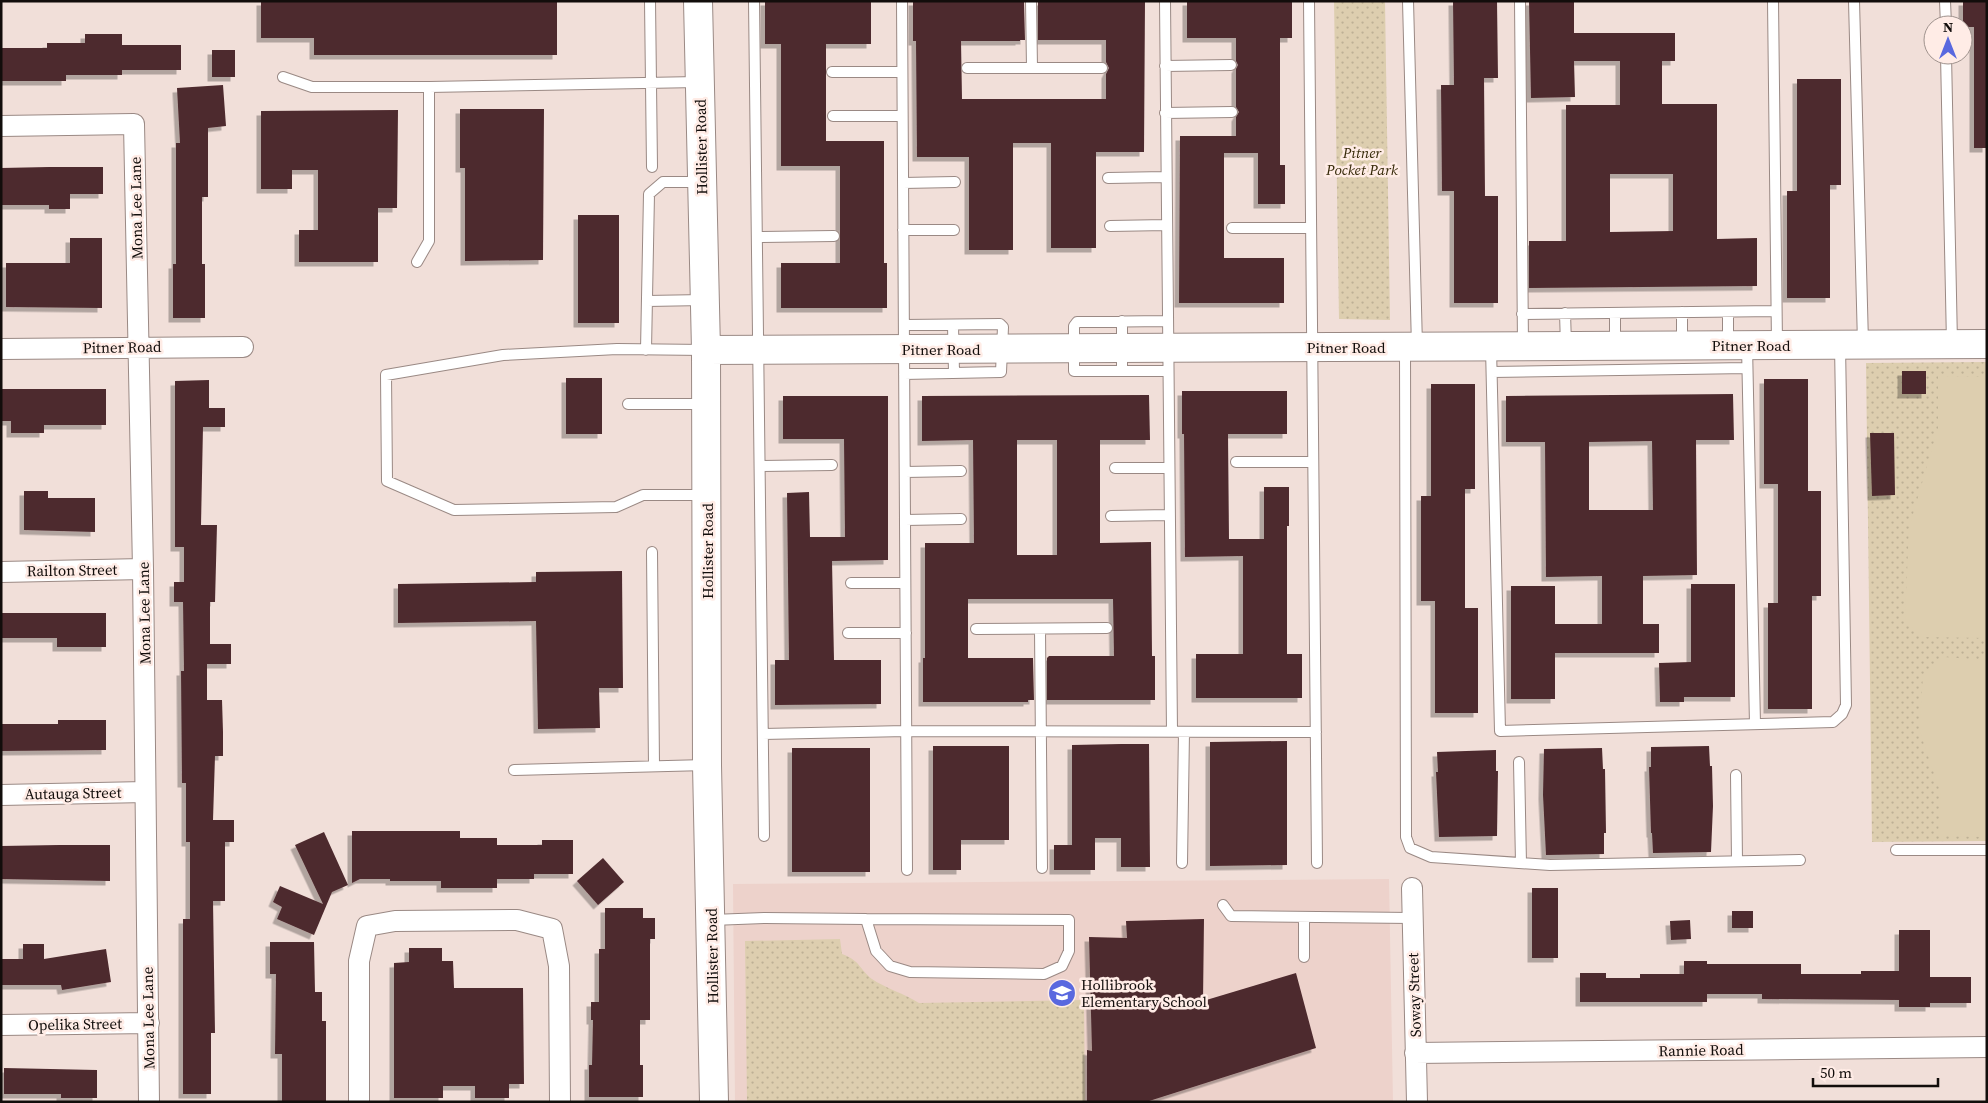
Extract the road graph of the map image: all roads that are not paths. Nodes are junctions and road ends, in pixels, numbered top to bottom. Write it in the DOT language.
graph roads {
  1 [pos="650,1"];
  2 [pos="698,1"];
  3 [pos="754,1"];
  4 [pos="902,1"];
  5 [pos="1031,1"];
  6 [pos="1165,1"];
  7 [pos="1309,1"];
  8 [pos="1408,1"];
  9 [pos="1520,1"];
  10 [pos="1773,1"];
  11 [pos="1854,1"];
  12 [pos="1945,1"];
  13 [pos="1946,15"];
  14 [pos="1232,65"];
  15 [pos="1946,65"];
  16 [pos="1165,66"];
  17 [pos="968,68"];
  18 [pos="1032,68"];
  19 [pos="1102,68"];
  20 [pos="832,72"];
  21 [pos="902,72"];
  22 [pos="283,77"];
  23 [pos="700,82"];
  24 [pos="651,83"];
  25 [pos="430,87"];
  26 [pos="1232,112"];
  27 [pos="1166,114"];
  28 [pos="833,116"];
  29 [pos="902,116"];
  30 [pos="1,126"];
  31 [pos="652,167"];
  32 [pos="1166,177"];
  33 [pos="1108,178"];
  34 [pos="702,182"];
  35 [pos="956,182"];
  36 [pos="903,183"];
  37 [pos="1166,224"];
  38 [pos="1110,226"];
  39 [pos="1232,228"];
  40 [pos="1311,228"];
  41 [pos="903,230"];
  42 [pos="954,230"];
  43 [pos="834,236"];
  44 [pos="757,237"];
  45 [pos="417,262"];
  46 [pos="704,300"];
  47 [pos="647,301"];
  48 [pos="1776,311"];
  49 [pos="1682,312"];
  50 [pos="1728,312"];
  51 [pos="1615,313"];
  52 [pos="1522,314"];
  53 [pos="1565,314"];
  54 [pos="1122,321"];
  55 [pos="1167,321"];
  56 [pos="1852,344"];
  57 [pos="1952,344"];
  58 [pos="1987,344"];
  59 [pos="1777,345"];
  60 [pos="1615,346"];
  61 [pos="138,347"];
  62 [pos="243,347"];
  63 [pos="1312,347"];
  64 [pos="1411,347"];
  65 [pos="1074,348"];
  66 [pos="1,349"];
  67 [pos="904,349"];
  68 [pos="646,350"];
  69 [pos="706,350"];
  70 [pos="758,350"];
  71 [pos="1741,353"];
  72 [pos="1562,356"];
  73 [pos="1679,356"];
  74 [pos="1122,359"];
  75 [pos="1491,359"];
  76 [pos="1168,360"];
  77 [pos="628,404"];
  78 [pos="706,404"];
  79 [pos="1236,462"];
  80 [pos="1313,462"];
  81 [pos="832,465"];
  82 [pos="760,466"];
  83 [pos="1115,468"];
  84 [pos="1169,468"];
  85 [pos="905,472"];
  86 [pos="961,472"];
  87 [pos="706,495"];
  88 [pos="1169,515"];
  89 [pos="1111,516"];
  90 [pos="961,519"];
  91 [pos="905,520"];
  92 [pos="652,552"];
  93 [pos="143,569"];
  94 [pos="1,572"];
  95 [pos="851,583"];
  96 [pos="905,583"];
  97 [pos="1107,628"];
  98 [pos="1040,629"];
  99 [pos="976,630"];
  100 [pos="848,633"];
  101 [pos="906,633"];
  102 [pos="1755,724"];
  103 [pos="906,731"];
  104 [pos="1040,732"];
  105 [pos="1172,732"];
  106 [pos="1184,732"];
  107 [pos="1316,732"];
  108 [pos="763,734"];
  109 [pos="1520,762"];
  110 [pos="707,765"];
  111 [pos="654,766"];
  112 [pos="514,770"];
  113 [pos="1736,775"];
  114 [pos="145,792"];
  115 [pos="1,795"];
  116 [pos="764,836"];
  117 [pos="1896,850"];
  118 [pos="1987,850"];
  119 [pos="1800,860"];
  120 [pos="1737,861"];
  121 [pos="1182,863"];
  122 [pos="1317,863"];
  123 [pos="1521,863"];
  124 [pos="1042,868"];
  125 [pos="907,870"];
  126 [pos="1412,888"];
  127 [pos="1223,905"];
  128 [pos="1304,917"];
  129 [pos="1412,918"];
  130 [pos="866,919"];
  131 [pos="711,920"];
  132 [pos="1304,956"];
  133 [pos="149,1023"];
  134 [pos="1,1025"];
  135 [pos="1987,1047"];
  136 [pos="1416,1053"];
  137 [pos="149,1102"];
  138 [pos="359,1102"];
  139 [pos="560,1102"];
  140 [pos="714,1102"];
  141 [pos="1417,1102"];
  1 -- 24 [label="lane"];
  2 -- 23 [label="street, Hollister Road"];
  3 -- 44 [label="lane"];
  4 -- 21 [label="lane"];
  5 -- 18 [label="lane"];
  6 -- 16 [label="lane"];
  7 -- 40 [label="lane"];
  8 -- 64 [label="lane"];
  9 -- 52 [label="lane"];
  10 -- 48 [label="lane"];
  11 -- 56 [label="lane"];
  12 -- 13 [label="lane"];
  14 -- 16 [label="lane"];
  15 -- 57 [label="lane"];
  16 -- 27 [label="lane"];
  17 -- 18 [label="lane"];
  18 -- 19 [label="lane"];
  20 -- 21 [label="lane"];
  21 -- 29 [label="lane"];
  22 -- 25 [label="lane"];
  23 -- 24 [label="lane"];
  23 -- 34 [label="street, Hollister Road"];
  24 -- 25 [label="lane"];
  24 -- 31 [label="lane"];
  25 -- 45 [label="lane"];
  26 -- 27 [label="lane"];
  27 -- 32 [label="lane"];
  28 -- 29 [label="lane"];
  29 -- 36 [label="lane"];
  30 -- 61 [label="street, Mona Lee Lane"];
  32 -- 33 [label="lane"];
  32 -- 37 [label="lane"];
  34 -- 46 [label="street, Hollister Road"];
  34 -- 47 [label="lane"];
  35 -- 36 [label="lane"];
  36 -- 41 [label="lane"];
  37 -- 38 [label="lane"];
  37 -- 55 [label="lane"];
  39 -- 40 [label="lane"];
  40 -- 63 [label="lane"];
  41 -- 42 [label="lane"];
  41 -- 67 [label="lane"];
  43 -- 44 [label="lane"];
  44 -- 70 [label="lane"];
  46 -- 47 [label="lane"];
  46 -- 69 [label="street, Hollister Road"];
  47 -- 68 [label="lane"];
  48 -- 50 [label="lane"];
  48 -- 59 [label="lane"];
  49 -- 50 [label="lane"];
  49 -- 51 [label="lane"];
  49 -- 73 [label="lane"];
  50 -- 71 [label="lane"];
  51 -- 53 [label="lane"];
  51 -- 60 [label="lane"];
  52 -- 53 [label="lane"];
  52 -- 72 [label="lane"];
  53 -- 72 [label="lane"];
  54 -- 55 [label="lane"];
  54 -- 65 [label="lane"];
  54 -- 74 [label="lane"];
  55 -- 76 [label="lane"];
  56 -- 57 [label="street, Pitner Road"];
  56 -- 59 [label="street, Pitner Road"];
  56 -- 102 [label="lane"];
  57 -- 58 [label="street, Pitner Road"];
  59 -- 71 [label="street, Pitner Road"];
  60 -- 72 [label="street, Pitner Road"];
  60 -- 73 [label="street, Pitner Road"];
  61 -- 62 [label="street, Pitner Road"];
  61 -- 66 [label="street, Pitner Road"];
  61 -- 93 [label="street, Mona Lee Lane"];
  63 -- 64 [label="street, Pitner Road"];
  63 -- 76 [label="street, Pitner Road"];
  63 -- 80 [label="lane"];
  64 -- 75 [label="street, Pitner Road"];
  64 -- 123 [label="lane"];
  65 -- 67 [label="street, Pitner Road"];
  65 -- 74 [label="street, Pitner Road"];
  67 -- 70 [label="street, Pitner Road"];
  67 -- 85 [label="lane"];
  68 -- 69 [label="lane"];
  68 -- 87 [label="lane"];
  69 -- 70 [label="street, Pitner Road"];
  69 -- 78 [label="street, Hollister Road"];
  70 -- 82 [label="lane"];
  71 -- 73 [label="street, Pitner Road"];
  71 -- 102 [label="lane"];
  72 -- 73 [label="lane"];
  72 -- 75 [label="street, Pitner Road"];
  74 -- 76 [label="street, Pitner Road"];
  75 -- 102 [label="lane"];
  76 -- 84 [label="lane"];
  77 -- 78 [label="lane"];
  78 -- 87 [label="street, Hollister Road"];
  79 -- 80 [label="lane"];
  80 -- 107 [label="lane"];
  81 -- 82 [label="lane"];
  82 -- 108 [label="lane"];
  83 -- 84 [label="lane"];
  84 -- 88 [label="lane"];
  85 -- 86 [label="lane"];
  85 -- 91 [label="lane"];
  87 -- 110 [label="street, Hollister Road"];
  88 -- 89 [label="lane"];
  88 -- 105 [label="lane"];
  90 -- 91 [label="lane"];
  91 -- 96 [label="lane"];
  92 -- 111 [label="lane"];
  93 -- 94 [label="street, Railton Street"];
  93 -- 114 [label="street, Mona Lee Lane"];
  95 -- 96 [label="lane"];
  96 -- 101 [label="lane"];
  97 -- 98 [label="lane"];
  98 -- 99 [label="lane"];
  98 -- 104 [label="lane"];
  100 -- 101 [label="lane"];
  101 -- 103 [label="lane"];
  103 -- 104 [label="lane"];
  103 -- 108 [label="lane"];
  103 -- 125 [label="lane"];
  104 -- 105 [label="lane"];
  104 -- 124 [label="lane"];
  105 -- 106 [label="lane"];
  106 -- 107 [label="lane"];
  106 -- 121 [label="lane"];
  107 -- 122 [label="lane"];
  108 -- 116 [label="lane"];
  109 -- 123 [label="lane"];
  110 -- 111 [label="lane"];
  110 -- 131 [label="street, Hollister Road"];
  111 -- 112 [label="lane"];
  113 -- 120 [label="lane"];
  114 -- 115 [label="street, Autauga Street"];
  114 -- 133 [label="street, Mona Lee Lane"];
  117 -- 118 [label="lane"];
  119 -- 120 [label="lane"];
  120 -- 123 [label="lane"];
  126 -- 129 [label="street, Soway Street"];
  127 -- 128 [label="lane"];
  128 -- 129 [label="lane"];
  128 -- 132 [label="lane"];
  129 -- 136 [label="street, Soway Street"];
  130 -- 130 [label="lane"];
  130 -- 131 [label="lane"];
  131 -- 140 [label="street, Hollister Road"];
  133 -- 134 [label="street, Opelika Street"];
  133 -- 137 [label="street, Mona Lee Lane"];
  135 -- 136 [label="street, Rannie Road"];
  136 -- 141 [label="street, Soway Street"];
  138 -- 139 [label="street"];
}
